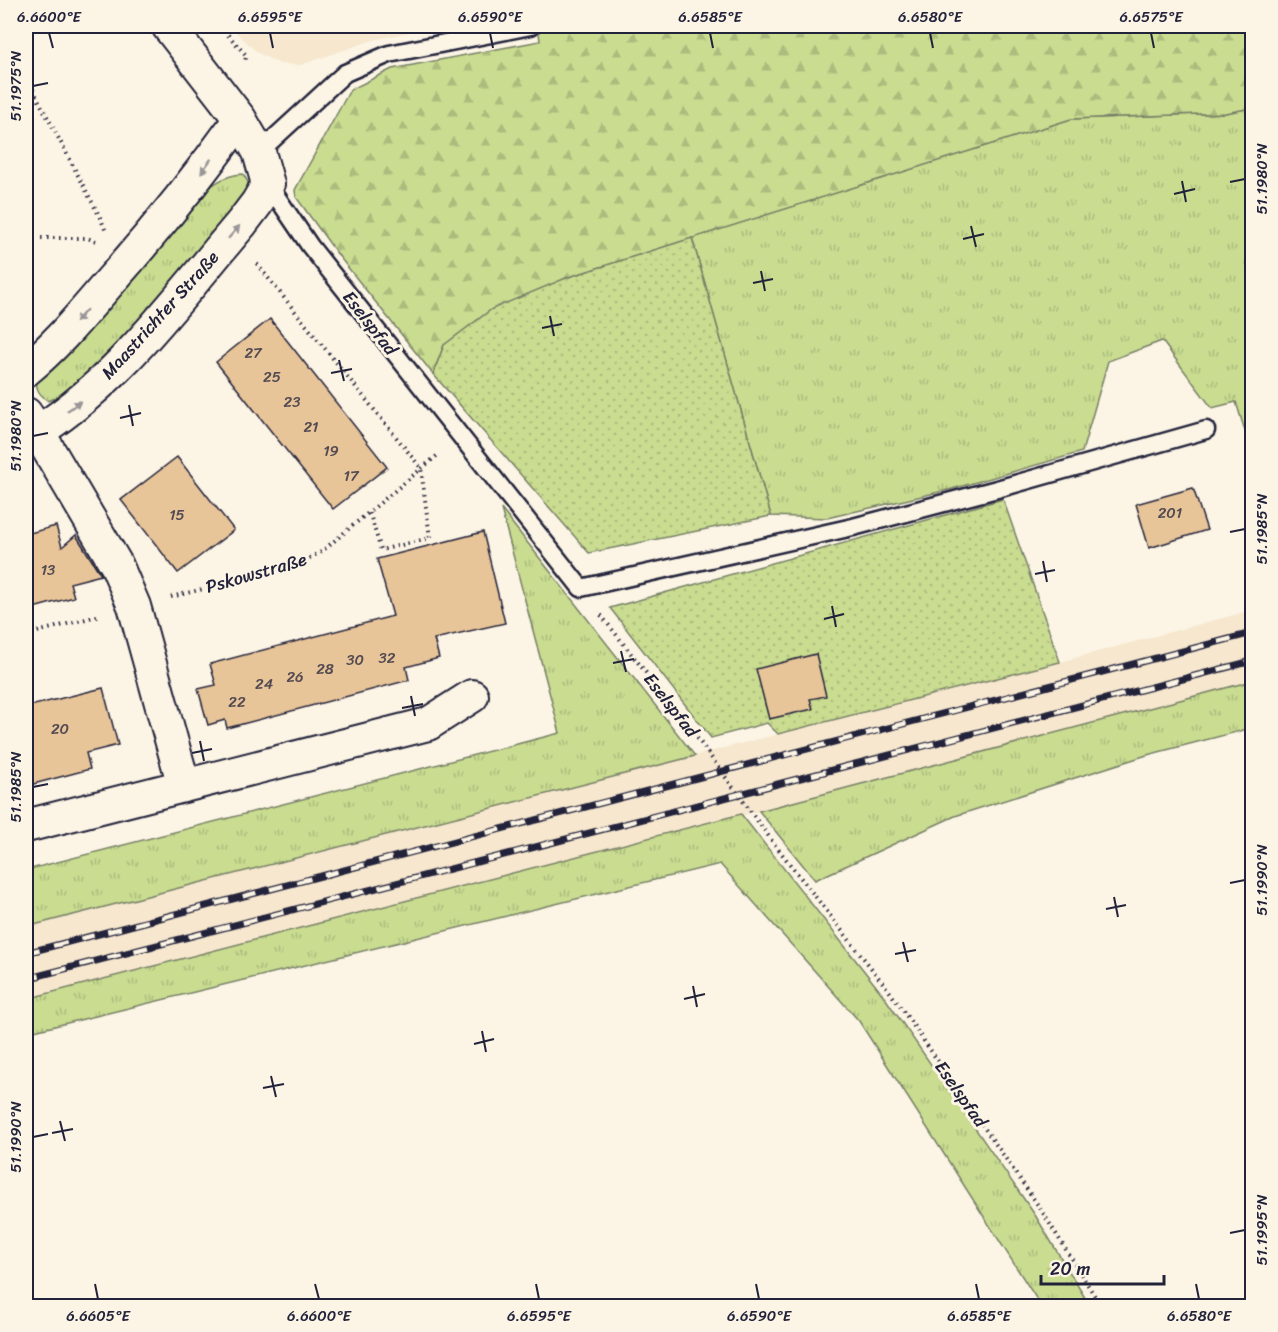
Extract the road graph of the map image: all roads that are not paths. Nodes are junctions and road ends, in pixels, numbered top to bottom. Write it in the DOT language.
graph roads {
  1 [pos="168,26"];
  2 [pos="531,26"];
  3 [pos="240,119"];
  4 [pos="259,152"];
  5 [pos="268,184"];
  6 [pos="26,370"];
  7 [pos="30,428"];
  8 [pos="1206,430"];
  9 [pos="472,696"];
  10 [pos="184,786"];
  11 [pos="26,826"];
  1 -- 3 [label="street, Eselspfad"];
  2 -- 4 [label="lane"];
  3 -- 4 [label="street, Eselspfad"];
  3 -- 6 [label="street, one-way"];
  4 -- 5 [label="street, Eselspfad"];
  7 -- 5 [label="street, Maastrichter Straße, one-way"];
  5 -- 8 [label="lane, Eselspfad"];
  7 -- 10 [label="street"];
  9 -- 10 [label="street"];
  10 -- 11 [label="street"];
}
